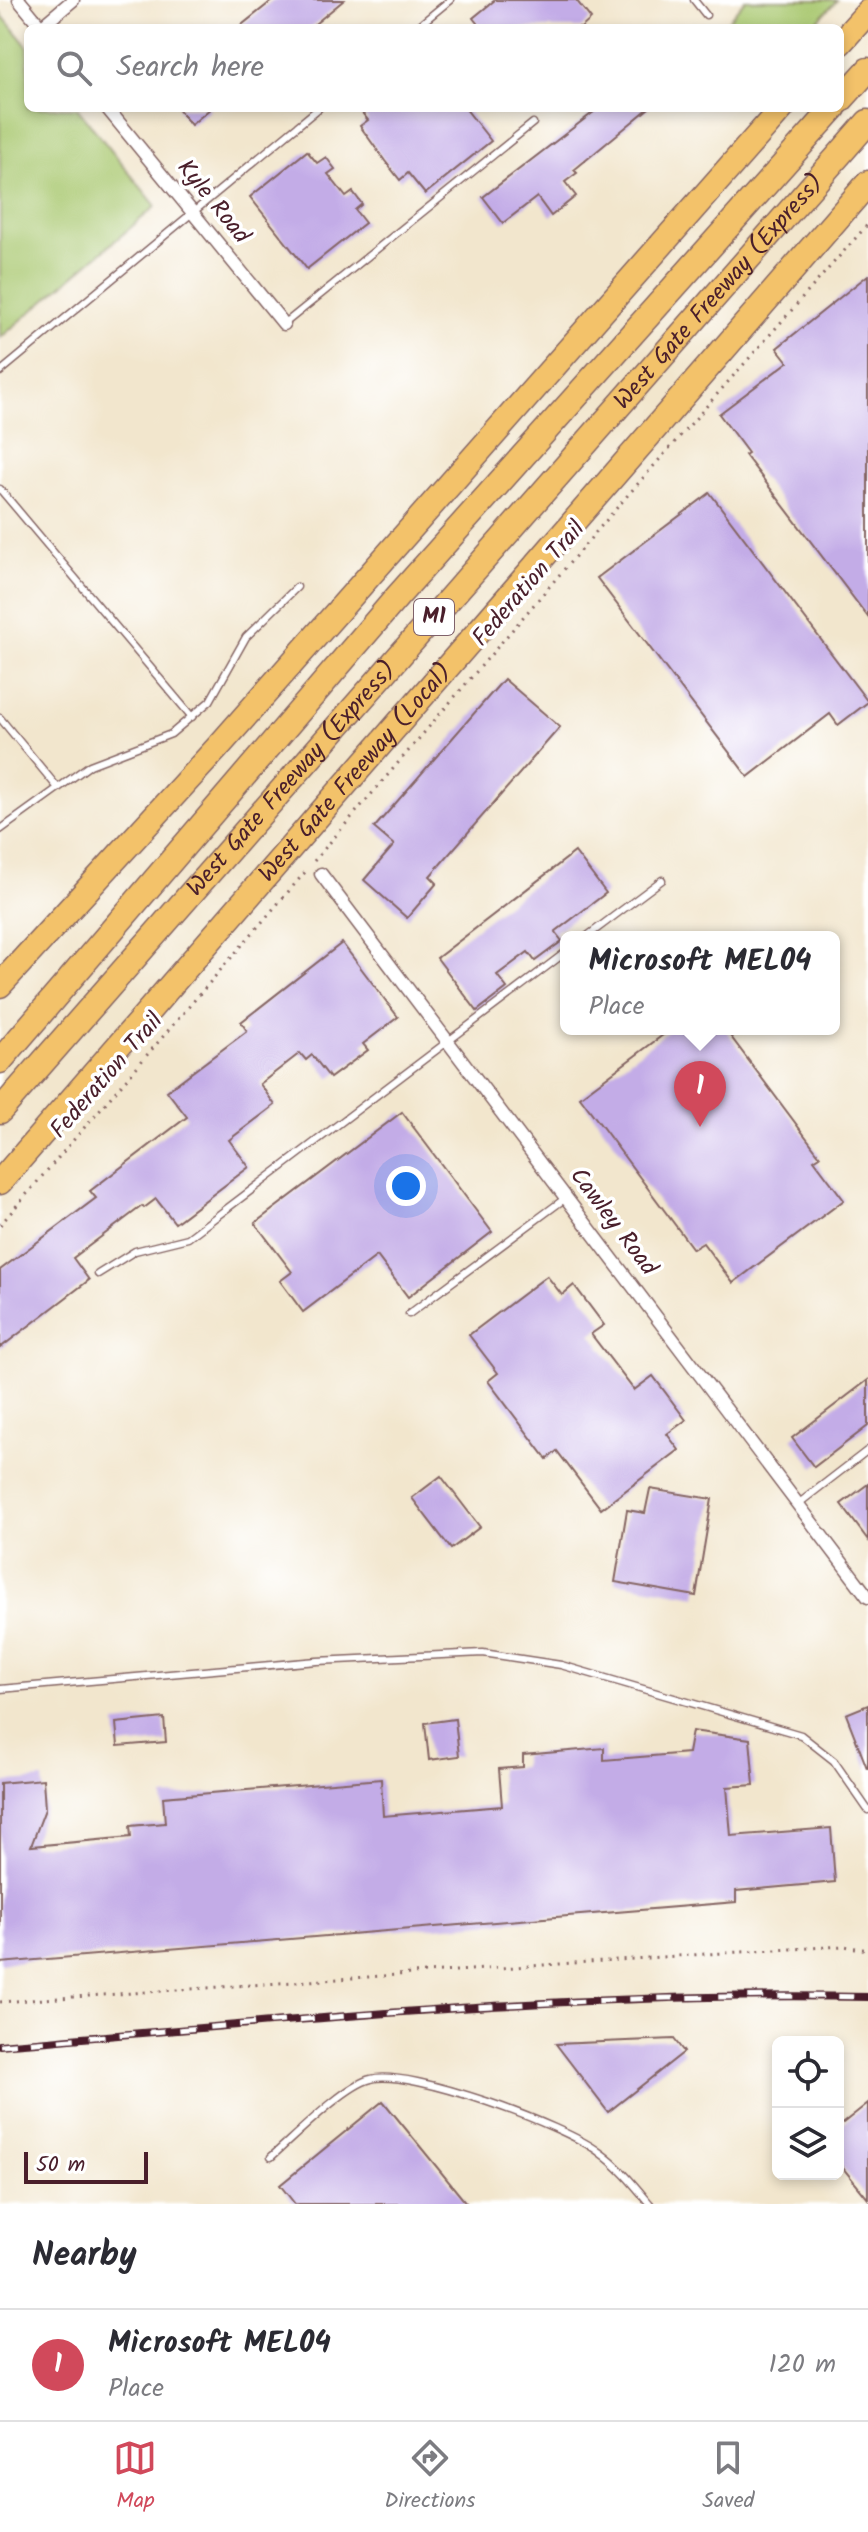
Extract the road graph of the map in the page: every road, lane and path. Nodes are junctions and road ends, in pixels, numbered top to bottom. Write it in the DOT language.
graph roads {
  1 [pos="19,0"];
  2 [pos="73,0"];
  3 [pos="450,0"];
  4 [pos="694,0"];
  5 [pos="868,12"];
  6 [pos="706,15"];
  7 [pos="39,24"];
  8 [pos="45,24"];
  9 [pos="421,24"];
  10 [pos="844,39"];
  11 [pos="868,70"];
  12 [pos="844,97"];
  13 [pos="110,112"];
  14 [pos="314,112"];
  15 [pos="778,112"];
  16 [pos="830,112"];
  17 [pos="868,122"];
  18 [pos="533,123"];
  19 [pos="868,183"];
  20 [pos="868,195"];
  21 [pos="193,213"];
  22 [pos="868,224"];
  23 [pos="787,278"];
  24 [pos="284,324"];
  25 [pos="0,372"];
  26 [pos="0,489"];
  27 [pos="297,587"];
  28 [pos="192,717"];
  29 [pos="0,718"];
  30 [pos="58,788"];
  31 [pos="0,830"];
  32 [pos="321,874"];
  33 [pos="662,880"];
  34 [pos="54,928"];
  35 [pos="594,931"];
  36 [pos="560,957"];
  37 [pos="0,985"];
  38 [pos="0,995"];
  39 [pos="448,1041"];
  40 [pos="0,1061"];
  41 [pos="0,1111"];
  42 [pos="0,1182"];
  43 [pos="567,1197"];
  44 [pos="0,1225"];
  45 [pos="98,1274"];
  46 [pos="409,1314"];
  47 [pos="868,1450"];
  48 [pos="798,1504"];
  49 [pos="868,1597"];
  50 [pos="0,1689"];
  51 [pos="868,1810"];
  52 [pos="868,1950"];
  53 [pos="0,2002"];
  54 [pos="271,2157"];
  55 [pos="650,2204"];
  1 -- 7 [label="street"];
  2 -- 8 [label="street"];
  3 -- 9 [label="lane"];
  4 -- 6 [label="lane"];
  5 -- 10 [label="highway"];
  11 -- 12 [label="highway"];
  13 -- 21 [label="street, Kyle Road"];
  14 -- 21 [label="lane"];
  15 -- 34 [label="highway"];
  16 -- 40 [label="highway, West Gate Freeway (Express) / M1"];
  17 -- 41 [label="highway, West Gate Freeway (Express) / M1"];
  18 -- 24 [label="lane"];
  19 -- 23 [label="highway, West Gate Freeway (Local) / M1"];
  20 -- 23 [label="highway"];
  21 -- 24 [label="street, Kyle Road"];
  21 -- 25 [label="lane"];
  22 -- 44 [label="path, Federation Trail"];
  23 -- 42 [label="highway, West Gate Freeway (Local) / M1"];
  26 -- 28 [label="lane"];
  27 -- 28 [label="lane"];
  28 -- 30 [label="lane"];
  29 -- 30 [label="lane"];
  30 -- 31 [label="lane"];
  32 -- 39 [label="street, Cawley Road"];
  33 -- 35 [label="lane"];
  34 -- 37 [label="highway"];
  34 -- 38 [label="highway"];
  36 -- 39 [label="lane"];
  39 -- 43 [label="street, Cawley Road"];
  39 -- 45 [label="lane"];
  43 -- 46 [label="lane"];
  43 -- 48 [label="street, Cawley Road"];
  47 -- 48 [label="lane"];
  48 -- 49 [label="street, Cawley Road"];
  50 -- 51 [label="lane"];
  52 -- 53 [label="path"];
  54 -- 55 [label="lane"];
}
